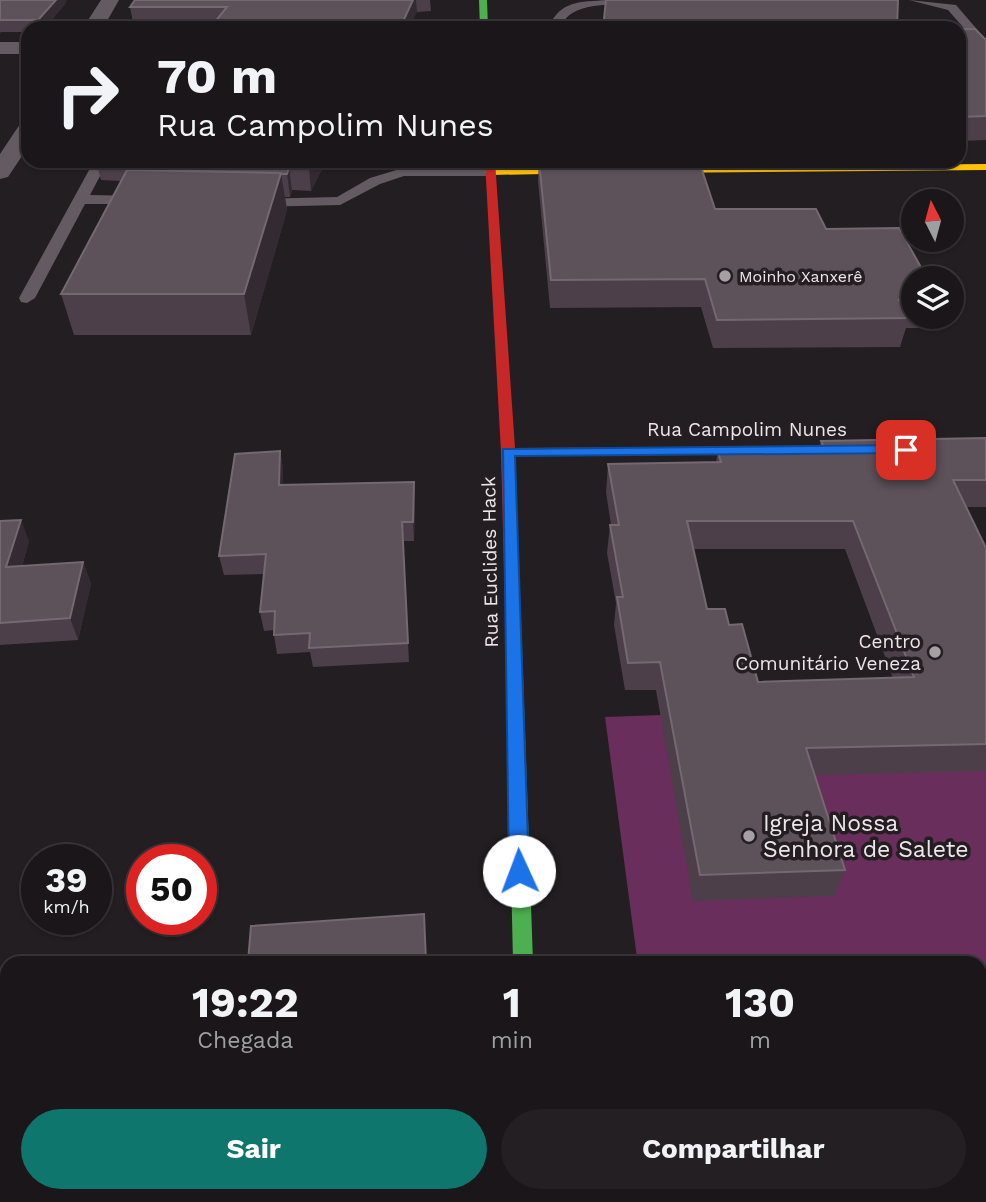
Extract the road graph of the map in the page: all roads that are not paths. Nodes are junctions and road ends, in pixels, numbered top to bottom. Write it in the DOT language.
graph roads {
  1 [pos="110,0"];
  2 [pos="483,0"];
  3 [pos="914,0"];
  4 [pos="656,1"];
  5 [pos="97,21"];
  6 [pos="484,21"];
  7 [pos="557,21"];
  8 [pos="964,21"];
  9 [pos="966,23"];
  10 [pos="966,39"];
  11 [pos="0,48"];
  12 [pos="21,48"];
  13 [pos="21,140"];
  14 [pos="966,167"];
  15 [pos="986,167"];
  16 [pos="97,168"];
  17 [pos="429,168"];
  18 [pos="490,168"];
  19 [pos="534,168"];
  20 [pos="867,168"];
  21 [pos="628,170"];
  22 [pos="601,171"];
  23 [pos="0,172"];
  24 [pos="80,199"];
  25 [pos="160,201"];
  26 [pos="240,203"];
  27 [pos="27,298"];
  28 [pos="890,450"];
  29 [pos="508,452"];
  30 [pos="523,956"];
  1 -- 5 [label="street"];
  2 -- 6 [label="main road"];
  3 -- 8 [label="lane"];
  4 -- 7 [label="lane"];
  9 -- 10 [label="lane"];
  11 -- 12 [label="street"];
  13 -- 23 [label="street"];
  14 -- 15 [label="main road"];
  16 -- 24 [label="lane"];
  17 -- 26 [label="lane"];
  18 -- 29 [label="main road, Rua Euclides Hack"];
  19 -- 22 [label="main road"];
  20 -- 21 [label="main road"];
  24 -- 25 [label="lane"];
  24 -- 27 [label="lane"];
  28 -- 29 [label="main road, Rua Campolim Nunes"];
  29 -- 30 [label="main road, Rua Euclides Hack"];
}
